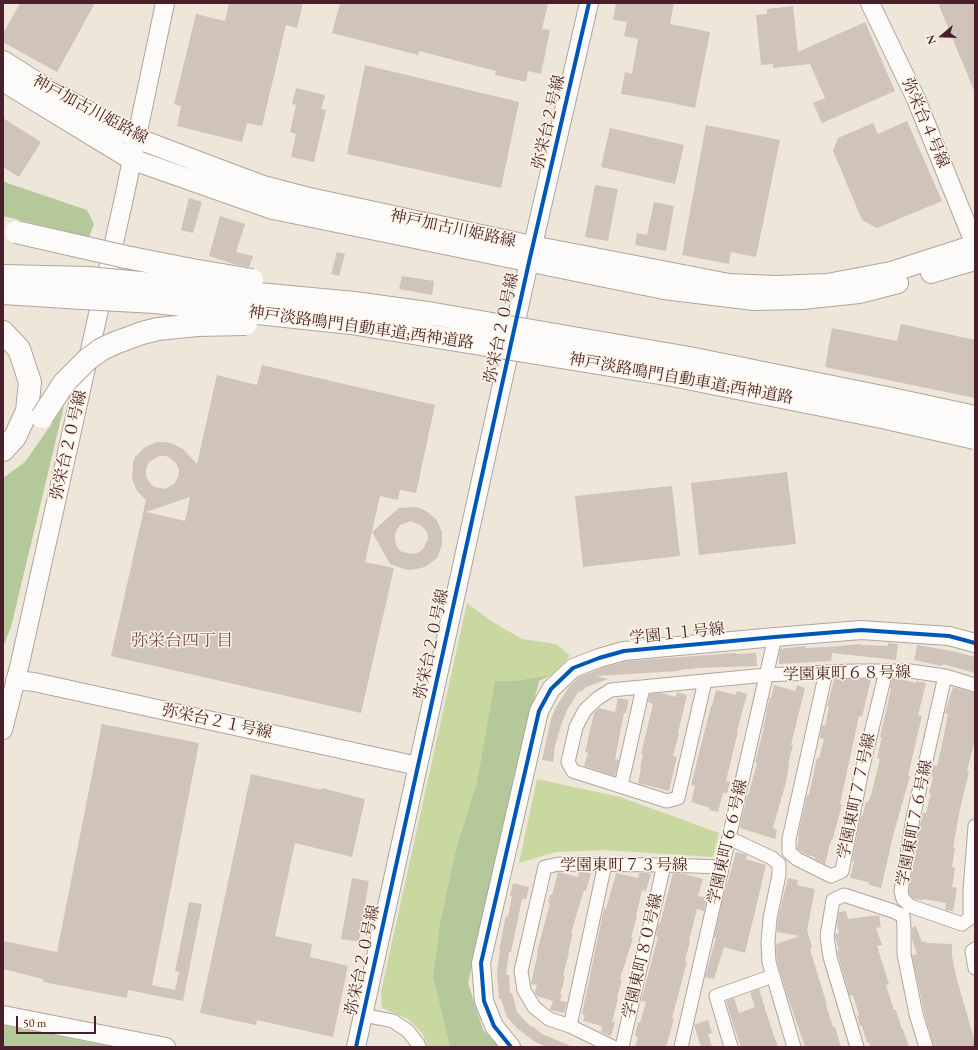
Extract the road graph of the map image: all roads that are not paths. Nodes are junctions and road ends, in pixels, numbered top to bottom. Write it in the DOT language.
graph roads {
  1 [pos="165,3"];
  2 [pos="588,3"];
  3 [pos="870,3"];
  4 [pos="3,61"];
  5 [pos="3,81"];
  6 [pos="136,138"];
  7 [pos="131,159"];
  8 [pos="10,230"];
  9 [pos="975,245"];
  10 [pos="531,254"];
  11 [pos="975,260"];
  12 [pos="3,276"];
  13 [pos="85,288"];
  14 [pos="3,293"];
  15 [pos="354,303"];
  16 [pos="315,318"];
  17 [pos="3,332"];
  18 [pos="975,417"];
  19 [pos="975,438"];
  20 [pos="3,450"];
  21 [pos="3,463"];
  22 [pos="775,637"];
  23 [pos="975,643"];
  24 [pos="886,671"];
  25 [pos="826,672"];
  26 [pos="766,675"];
  27 [pos="945,676"];
  28 [pos="15,680"];
  29 [pos="705,682"];
  30 [pos="975,685"];
  31 [pos="643,688"];
  32 [pos="3,730"];
  33 [pos="418,766"];
  34 [pos="621,786"];
  35 [pos="975,826"];
  36 [pos="729,838"];
  37 [pos="605,864"];
  38 [pos="664,865"];
  39 [pos="722,867"];
  40 [pos="975,949"];
  41 [pos="975,968"];
  42 [pos="773,976"];
  43 [pos="3,1014"];
  44 [pos="363,1015"];
  45 [pos="570,1026"];
  46 [pos="166,1047"];
  47 [pos="356,1047"];
  48 [pos="419,1047"];
  49 [pos="511,1047"];
  50 [pos="613,1047"];
  51 [pos="622,1047"];
  52 [pos="681,1047"];
  53 [pos="732,1047"];
  54 [pos="794,1047"];
  55 [pos="857,1047"];
  56 [pos="926,1047"];
  1 -- 6 [label="street, 弥栄台２０号線"];
  2 -- 10 [label="street, 弥栄台２号線"];
  3 -- 9 [label="street, 弥栄台４号線"];
  4 -- 6 [label="main road, 神戸加古川姫路線"];
  5 -- 7 [label="main road, 神戸加古川姫路線"];
  6 -- 7 [label="street, 弥栄台２０号線"];
  6 -- 10 [label="main road, 神戸加古川姫路線"];
  7 -- 10 [label="main road, 神戸加古川姫路線"];
  7 -- 28 [label="street, 弥栄台２０号線"];
  8 -- 15 [label="highway, bridge"];
  9 -- 10 [label="main road, 神戸加古川姫路線"];
  10 -- 11 [label="main road, 神戸加古川姫路線"];
  10 -- 33 [label="street, 弥栄台２０号線"];
  12 -- 13 [label="highway, 神戸淡路鳴門自動車道;西神道路"];
  13 -- 14 [label="highway, 神戸淡路鳴門自動車道;西神道路"];
  13 -- 15 [label="highway, 神戸淡路鳴門自動車道;西神道路, bridge"];
  13 -- 16 [label="highway, 神戸淡路鳴門自動車道;西神道路, bridge"];
  15 -- 18 [label="highway, 神戸淡路鳴門自動車道;西神道路, bridge"];
  16 -- 19 [label="highway, 神戸淡路鳴門自動車道;西神道路, bridge"];
  16 -- 21 [label="highway, bridge"];
  17 -- 20 [label="highway"];
  22 -- 23 [label="street, 学園１１号線"];
  22 -- 26 [label="street, 学園東町６６号線"];
  22 -- 49 [label="street, 学園１１号線"];
  24 -- 25 [label="street, 学園東町６８号線"];
  24 -- 25 [label="street, 学園東町７７号線"];
  24 -- 27 [label="street, 学園東町６８号線"];
  25 -- 26 [label="street, 学園東町６８号線"];
  26 -- 29 [label="street, 学園東町６８号線"];
  26 -- 36 [label="street, 学園東町６６号線"];
  27 -- 30 [label="street, 学園東町６８号線"];
  27 -- 35 [label="street, 学園東町７６号線"];
  28 -- 32 [label="street, 弥栄台２０号線"];
  28 -- 33 [label="street, 弥栄台２１号線"];
  29 -- 31 [label="street, 学園東町６８号線"];
  29 -- 34 [label="street, 学園東町６８号線"];
  31 -- 34 [label="street"];
  31 -- 34 [label="street, 学園東町６８号線"];
  33 -- 44 [label="street, 弥栄台２０号線"];
  36 -- 39 [label="street, 学園東町６６号線"];
  36 -- 42 [label="street"];
  37 -- 38 [label="street, 学園東町７３号線"];
  37 -- 45 [label="street"];
  37 -- 45 [label="street, 学園東町７３号線"];
  38 -- 39 [label="street, 学園東町７３号線"];
  38 -- 51 [label="street, 学園東町８０号線"];
  39 -- 52 [label="street, 学園東町６６号線"];
  40 -- 41 [label="street"];
  42 -- 53 [label="street"];
  42 -- 54 [label="street"];
  43 -- 46 [label="street"];
  44 -- 47 [label="street, 弥栄台２０号線"];
  44 -- 48 [label="street"];
  45 -- 50 [label="street, 学園東町７３号線"];
  55 -- 56 [label="street"];
}
